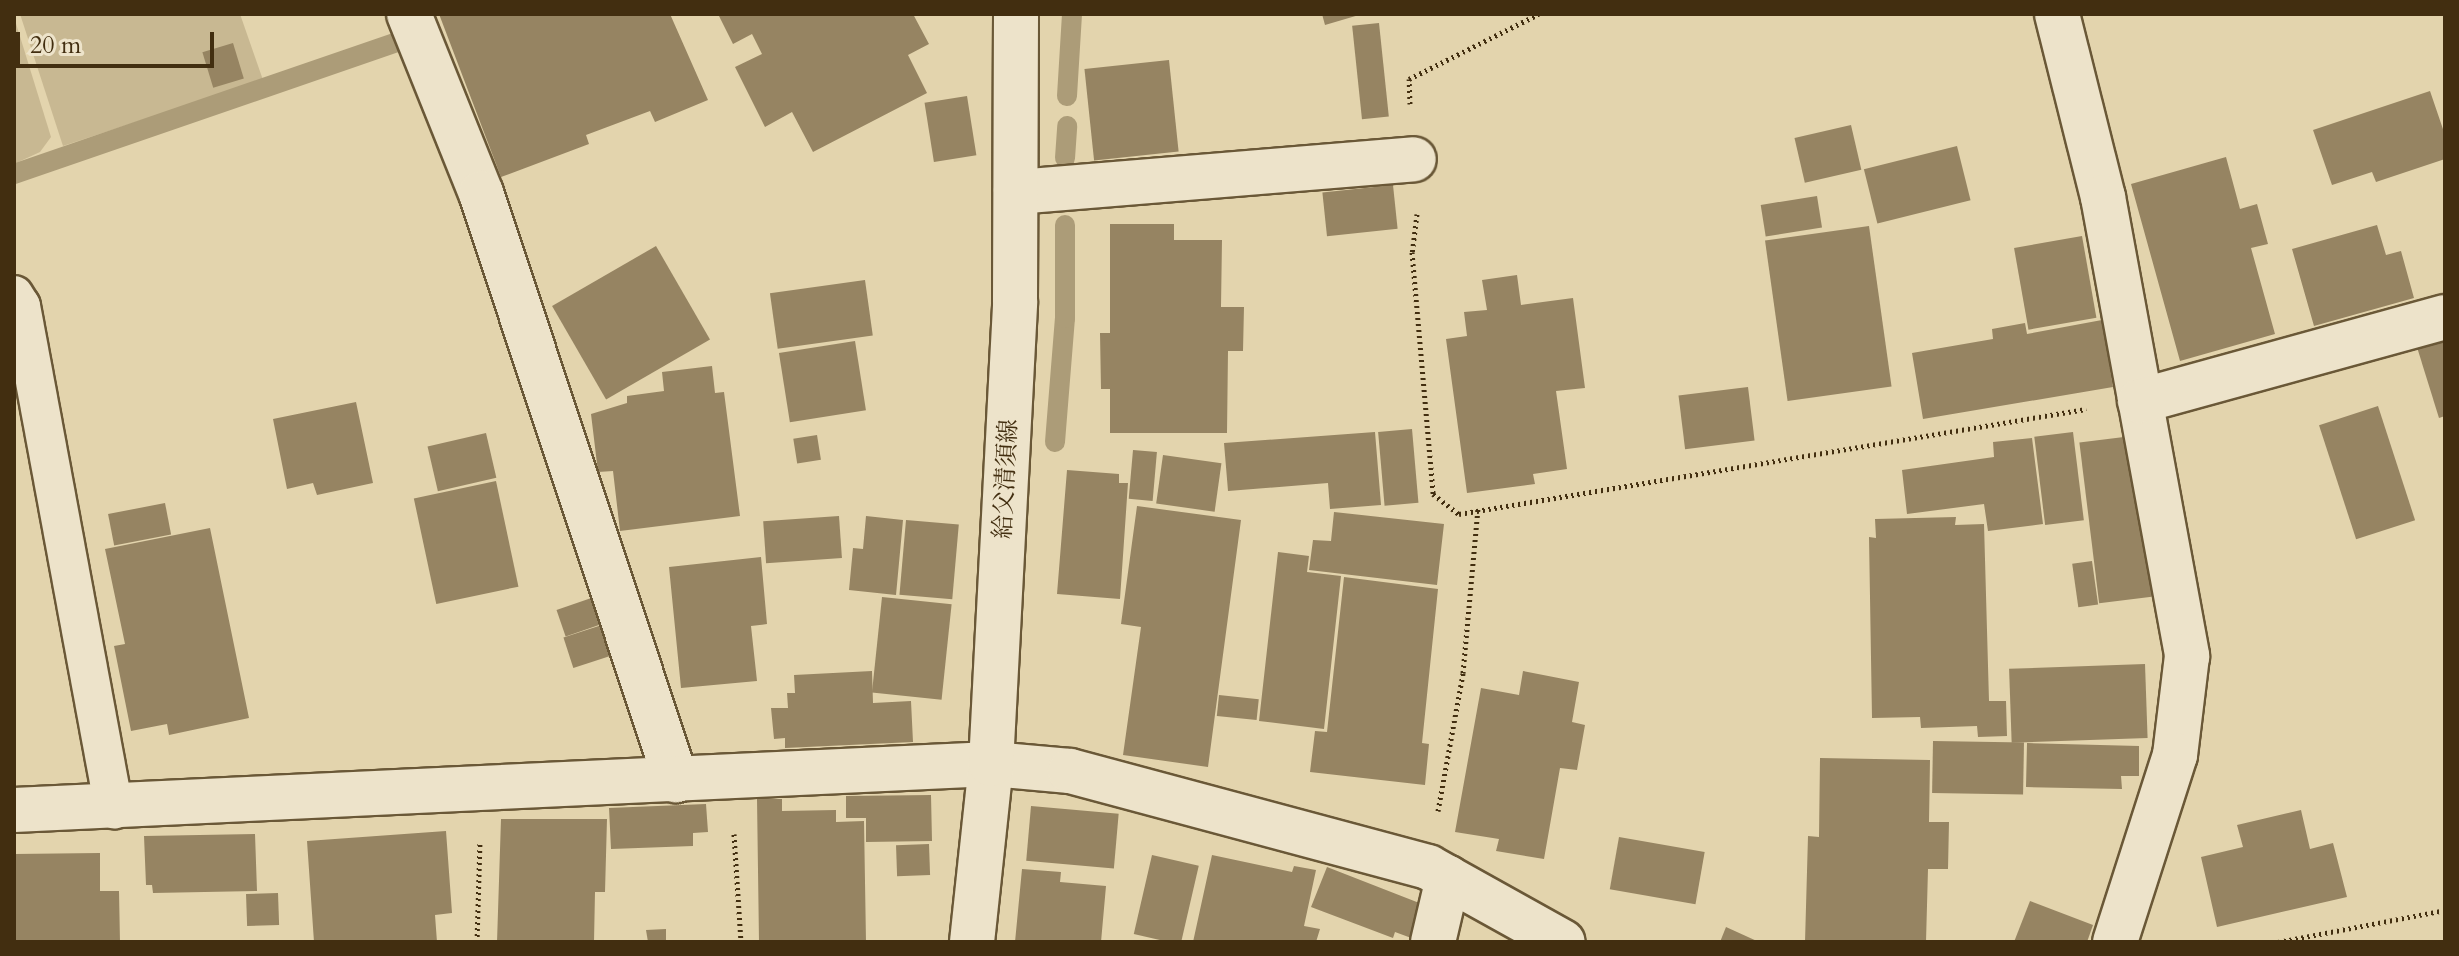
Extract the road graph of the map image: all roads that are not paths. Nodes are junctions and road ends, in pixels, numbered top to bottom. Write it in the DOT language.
graph roads {
  1 [pos="409,14"];
  2 [pos="1016,14"];
  3 [pos="2057,14"];
  4 [pos="1414,159"];
  5 [pos="1016,192"];
  6 [pos="14,295"];
  7 [pos="2445,317"];
  8 [pos="2140,401"];
  9 [pos="991,764"];
  10 [pos="676,780"];
  11 [pos="114,809"];
  12 [pos="14,810"];
  13 [pos="1438,873"];
  14 [pos="972,942"];
  15 [pos="1433,942"];
  16 [pos="1563,942"];
  17 [pos="2115,942"];
  1 -- 10 [label="street"];
  2 -- 5 [label="street, 給父清須線"];
  3 -- 8 [label="street"];
  4 -- 5 [label="street"];
  5 -- 9 [label="street, 給父清須線"];
  6 -- 11 [label="lane"];
  7 -- 8 [label="street"];
  8 -- 17 [label="street"];
  9 -- 10 [label="street"];
  9 -- 13 [label="street"];
  9 -- 14 [label="street, 給父清須線"];
  10 -- 11 [label="street"];
  11 -- 12 [label="street"];
  13 -- 15 [label="street"];
  13 -- 16 [label="street"];
}
